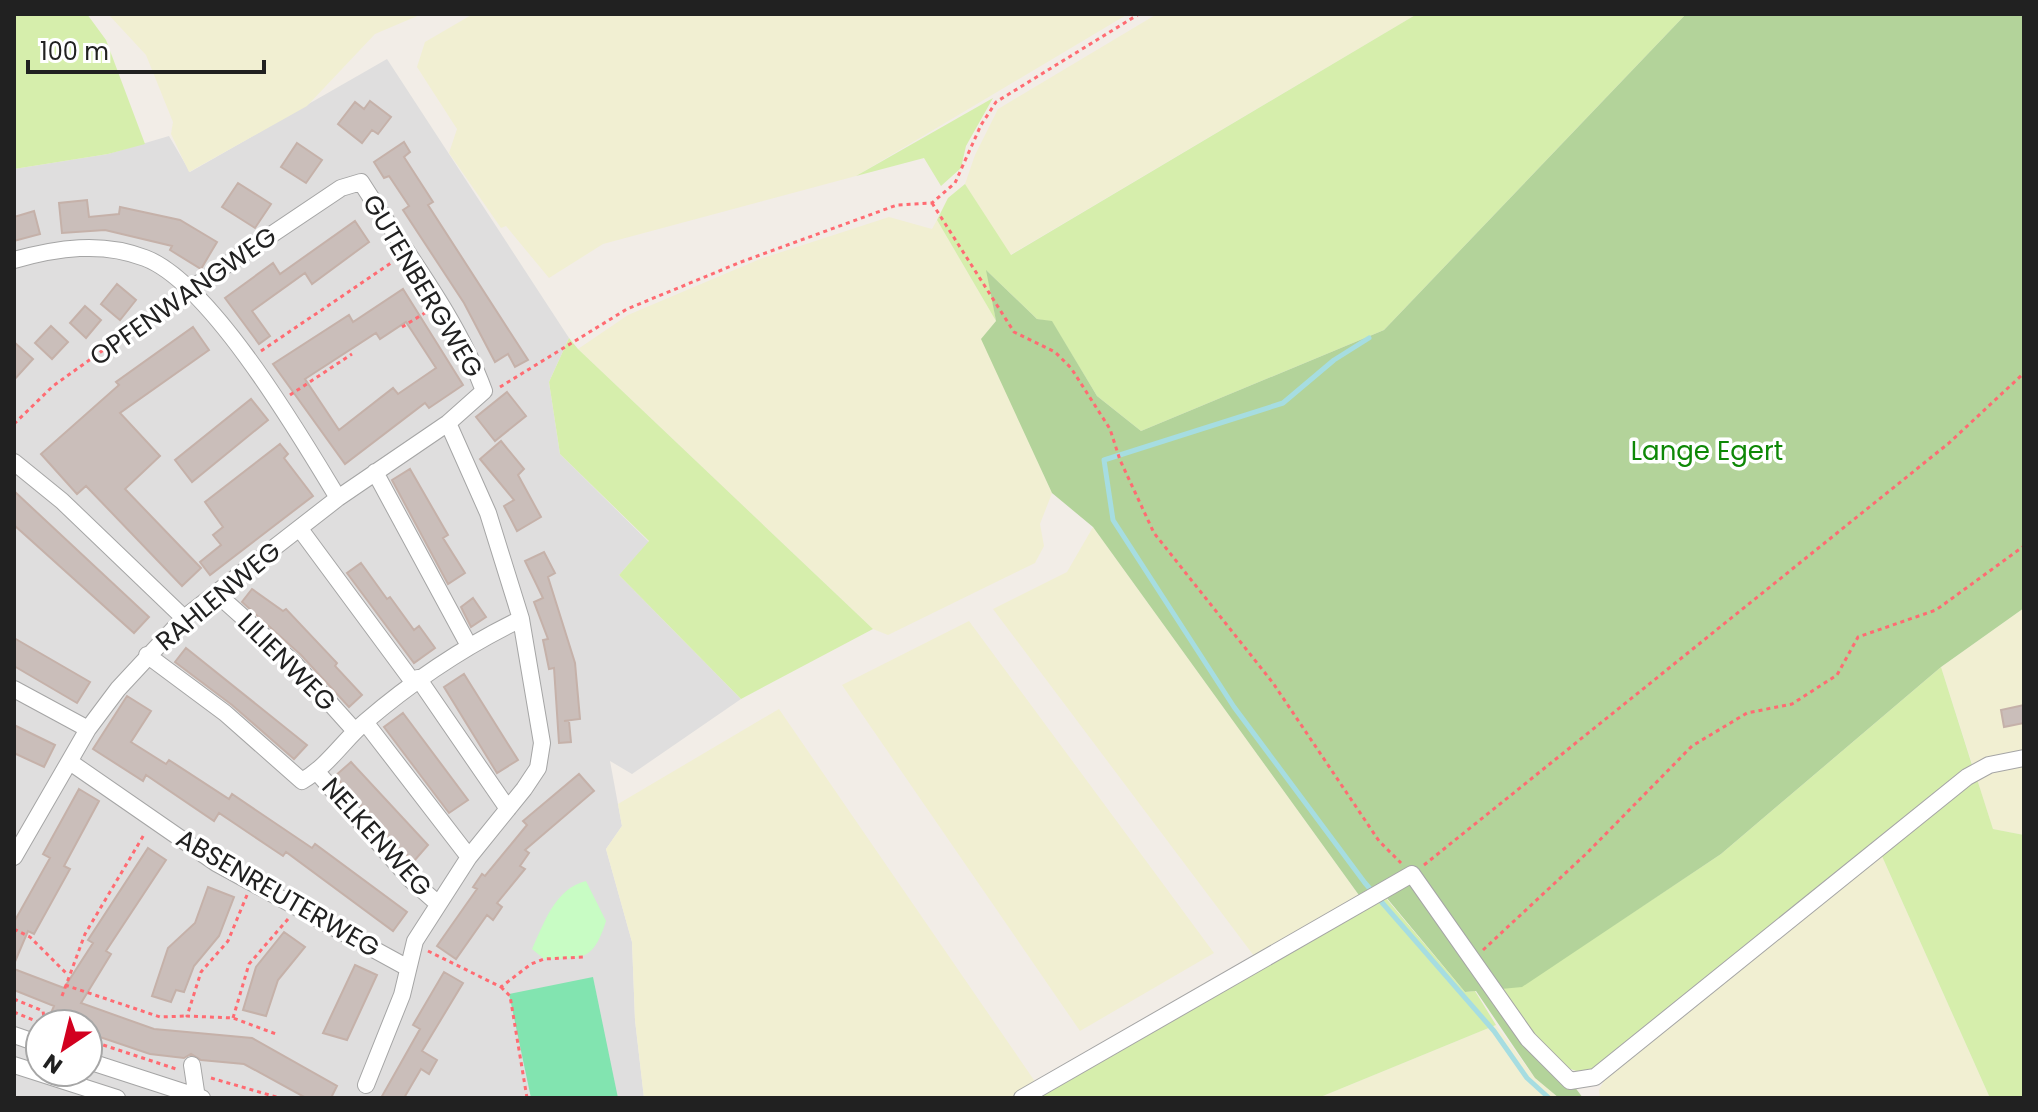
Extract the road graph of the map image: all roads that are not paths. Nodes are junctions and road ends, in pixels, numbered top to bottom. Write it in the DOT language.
graph roads {
  1 [pos="361,182"];
  2 [pos="14,260"];
  3 [pos="189,290"];
  4 [pos="484,391"];
  5 [pos="448,423"];
  6 [pos="14,462"];
  7 [pos="375,472"];
  8 [pos="338,498"];
  9 [pos="300,529"];
  10 [pos="217,594"];
  11 [pos="184,618"];
  12 [pos="521,619"];
  13 [pos="468,644"];
  14 [pos="147,655"];
  15 [pos="416,680"];
  16 [pos="14,689"];
  17 [pos="360,726"];
  18 [pos="88,729"];
  19 [pos="2024,758"];
  20 [pos="70,762"];
  21 [pos="310,777"];
  22 [pos="508,809"];
  23 [pos="14,857"];
  24 [pos="469,857"];
  25 [pos="436,902"];
  26 [pos="408,968"];
  27 [pos="14,1065"];
  28 [pos="104,1066"];
  29 [pos="193,1069"];
  30 [pos="366,1085"];
  31 [pos="117,1098"];
  32 [pos="199,1098"];
  33 [pos="1022,1098"];
  1 -- 3 [label="street, OPFENWANGWEG"];
  1 -- 4 [label="street, GUTENBERGWEG"];
  2 -- 3 [label="street"];
  3 -- 8 [label="street"];
  4 -- 5 [label="street, RAHLENWEG"];
  5 -- 7 [label="street, RAHLENWEG"];
  5 -- 12 [label="street"];
  6 -- 11 [label="street"];
  7 -- 8 [label="street, RAHLENWEG"];
  7 -- 13 [label="street"];
  8 -- 9 [label="street, RAHLENWEG"];
  9 -- 10 [label="street, RAHLENWEG"];
  9 -- 15 [label="street"];
  10 -- 11 [label="street, RAHLENWEG"];
  10 -- 17 [label="street, LILIENWEG"];
  11 -- 14 [label="street, RAHLENWEG"];
  12 -- 13 [label="street"];
  12 -- 22 [label="street"];
  13 -- 15 [label="street"];
  14 -- 18 [label="street, RAHLENWEG"];
  14 -- 21 [label="street, NELKENWEG"];
  15 -- 17 [label="street"];
  15 -- 22 [label="street"];
  16 -- 18 [label="street"];
  17 -- 21 [label="street"];
  17 -- 24 [label="street, LILIENWEG"];
  18 -- 20 [label="street, RAHLENWEG"];
  19 -- 33 [label="street"];
  20 -- 23 [label="street, RAHLENWEG"];
  20 -- 26 [label="street, ABSENREUTERWEG"];
  21 -- 25 [label="street, NELKENWEG"];
  22 -- 24 [label="street"];
  24 -- 25 [label="street"];
  25 -- 26 [label="street"];
  26 -- 30 [label="street"];
  27 -- 31 [label="street"];
  28 -- 32 [label="street"];
  29 -- 32 [label="street"];
}
